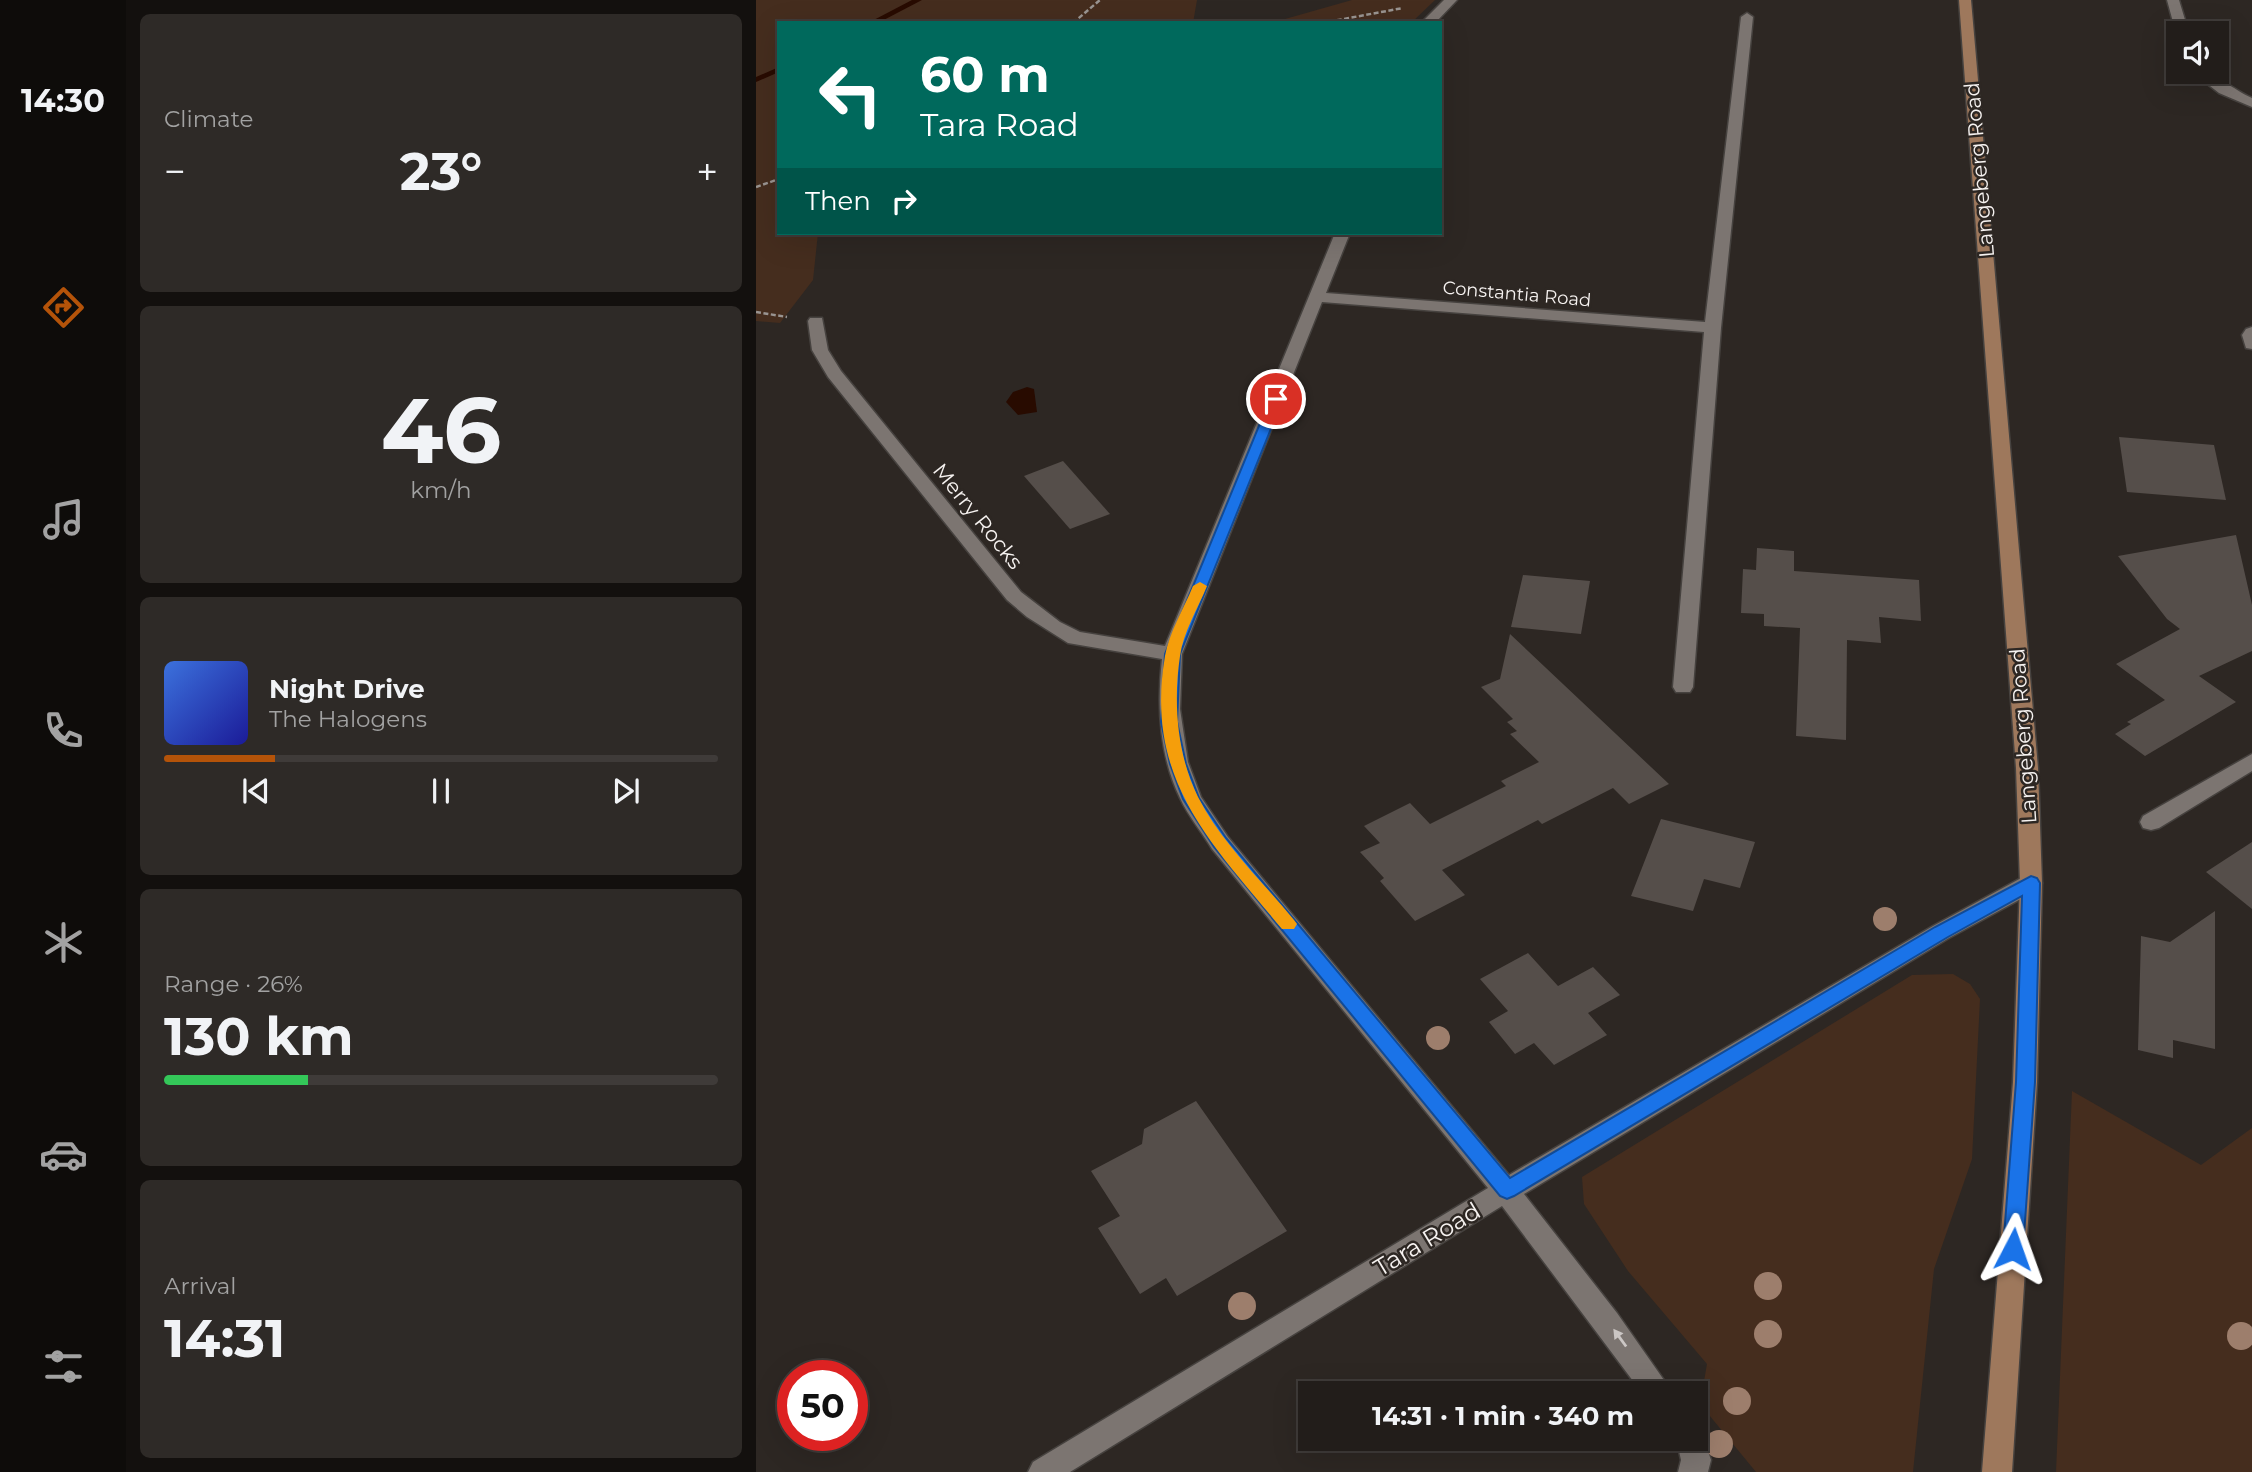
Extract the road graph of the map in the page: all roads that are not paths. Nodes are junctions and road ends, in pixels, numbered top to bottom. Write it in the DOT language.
graph roads {
  1 [pos="1965,0"];
  2 [pos="2173,0"];
  3 [pos="1450,1"];
  4 [pos="1747,17"];
  5 [pos="1429,21"];
  6 [pos="2179,21"];
  7 [pos="2216,84"];
  8 [pos="2252,103"];
  9 [pos="1341,235"];
  10 [pos="1318,297"];
  11 [pos="816,321"];
  12 [pos="1713,328"];
  13 [pos="2252,332"];
  14 [pos="2252,344"];
  15 [pos="1172,654"];
  16 [pos="1683,687"];
  17 [pos="2252,761"];
  18 [pos="2151,822"];
  19 [pos="2031,883"];
  20 [pos="1507,1190"];
  21 [pos="1650,1381"];
  22 [pos="1694,1451"];
  23 [pos="1043,1472"];
  24 [pos="1693,1472"];
  25 [pos="1997,1472"];
  1 -- 19 [label="main road, Langeberg Road"];
  2 -- 6 [label="street"];
  3 -- 5 [label="street"];
  4 -- 12 [label="street"];
  7 -- 8 [label="street"];
  9 -- 10 [label="street"];
  10 -- 12 [label="street, Constantia Road"];
  10 -- 15 [label="street"];
  11 -- 15 [label="street, Merry Rocks"];
  12 -- 16 [label="street"];
  13 -- 14 [label="street"];
  15 -- 20 [label="street"];
  17 -- 18 [label="street"];
  19 -- 20 [label="street, Tara Road"];
  19 -- 25 [label="main road, Langeberg Road"];
  21 -- 20 [label="street, one-way"];
  20 -- 23 [label="street, Tara Road"];
  22 -- 24 [label="street"];
}
